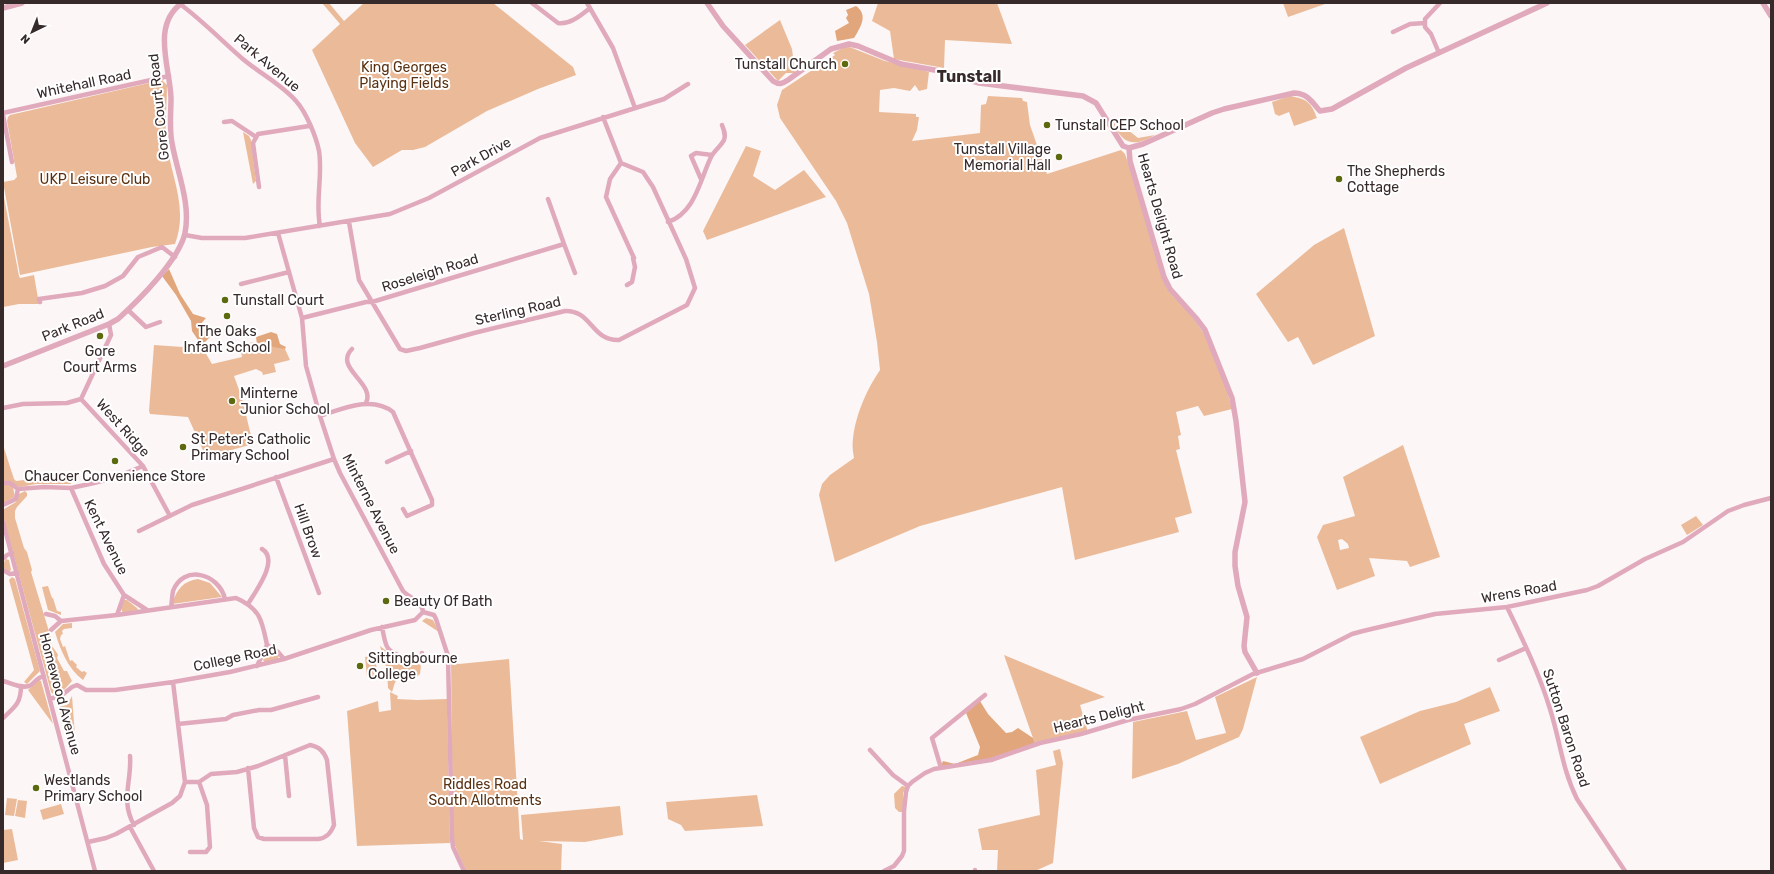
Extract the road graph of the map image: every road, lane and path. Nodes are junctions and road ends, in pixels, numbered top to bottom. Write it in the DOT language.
graph roads {
  1 [pos="22,3"];
  2 [pos="181,3"];
  3 [pos="532,3"];
  4 [pos="707,3"];
  5 [pos="1440,3"];
  6 [pos="1547,3"];
  7 [pos="1763,3"];
  8 [pos="589,5"];
  9 [pos="3,8"];
  10 [pos="1771,16"];
  11 [pos="1425,23"];
  12 [pos="1393,32"];
  13 [pos="1439,53"];
  14 [pos="169,76"];
  15 [pos="688,84"];
  16 [pos="635,108"];
  17 [pos="3,114"];
  18 [pos="603,117"];
  19 [pos="224,122"];
  20 [pos="722,125"];
  21 [pos="310,126"];
  22 [pos="256,137"];
  23 [pos="1129,148"];
  24 [pos="712,155"];
  25 [pos="12,162"];
  26 [pos="621,163"];
  27 [pos="701,179"];
  28 [pos="259,187"];
  29 [pos="548,199"];
  30 [pos="349,222"];
  31 [pos="668,222"];
  32 [pos="320,226"];
  33 [pos="278,233"];
  34 [pos="185,235"];
  35 [pos="564,244"];
  36 [pos="175,257"];
  37 [pos="289,272"];
  38 [pos="575,273"];
  39 [pos="240,284"];
  40 [pos="627,285"];
  41 [pos="40,302"];
  42 [pos="372,302"];
  43 [pos="128,310"];
  44 [pos="302,318"];
  45 [pos="160,322"];
  46 [pos="109,324"];
  47 [pos="352,349"];
  48 [pos="3,366"];
  49 [pos="81,399"];
  50 [pos="366,403"];
  51 [pos="3,408"];
  52 [pos="320,416"];
  53 [pos="410,450"];
  54 [pos="334,459"];
  55 [pos="387,462"];
  56 [pos="143,466"];
  57 [pos="276,477"];
  58 [pos="3,483"];
  59 [pos="71,488"];
  60 [pos="18,489"];
  61 [pos="1771,498"];
  62 [pos="3,505"];
  63 [pos="403,509"];
  64 [pos="170,516"];
  65 [pos="3,522"];
  66 [pos="139,531"];
  67 [pos="262,549"];
  68 [pos="12,554"];
  69 [pos="3,559"];
  70 [pos="3,570"];
  71 [pos="17,573"];
  72 [pos="319,593"];
  73 [pos="124,595"];
  74 [pos="225,599"];
  75 [pos="248,604"];
  76 [pos="171,607"];
  77 [pos="1507,607"];
  78 [pos="147,610"];
  79 [pos="423,612"];
  80 [pos="46,614"];
  81 [pos="117,615"];
  82 [pos="61,621"];
  83 [pos="382,628"];
  84 [pos="51,630"];
  85 [pos="267,645"];
  86 [pos="1526,648"];
  87 [pos="422,653"];
  88 [pos="284,659"];
  89 [pos="1499,660"];
  90 [pos="257,666"];
  91 [pos="1257,673"];
  92 [pos="44,676"];
  93 [pos="3,681"];
  94 [pos="173,682"];
  95 [pos="21,686"];
  96 [pos="985,695"];
  97 [pos="50,698"];
  98 [pos="318,698"];
  99 [pos="253,711"];
  100 [pos="254,717"];
  101 [pos="3,718"];
  102 [pos="178,724"];
  103 [pos="870,750"];
  104 [pos="285,755"];
  105 [pos="130,756"];
  106 [pos="248,768"];
  107 [pos="941,768"];
  108 [pos="185,782"];
  109 [pos="199,782"];
  110 [pos="908,786"];
  111 [pos="289,796"];
  112 [pos="132,826"];
  113 [pos="88,842"];
  114 [pos="190,852"];
  115 [pos="95,871"];
  116 [pos="154,871"];
  117 [pos="464,871"];
  118 [pos="884,871"];
  119 [pos="1625,871"];
  1 -- 9 [label="street"];
  2 -- 14 [label="street, Gore Court Road"];
  2 -- 21 [label="street, Park Avenue"];
  3 -- 8 [label="street"];
  4 -- 23 [label="street"];
  5 -- 11 [label="street"];
  6 -- 13 [label="street"];
  7 -- 10 [label="street"];
  8 -- 16 [label="street"];
  11 -- 12 [label="street"];
  11 -- 13 [label="street"];
  13 -- 23 [label="street"];
  14 -- 17 [label="street, Whitehall Road"];
  14 -- 34 [label="street, Gore Court Road"];
  15 -- 16 [label="street, Park Drive"];
  16 -- 18 [label="street, Park Drive"];
  17 -- 25 [label="street"];
  18 -- 26 [label="street"];
  18 -- 30 [label="street, Park Drive"];
  19 -- 22 [label="street"];
  20 -- 24 [label="street"];
  21 -- 22 [label="street"];
  21 -- 32 [label="street, Park Avenue"];
  22 -- 28 [label="street"];
  23 -- 91 [label="street, Hearts Delight Road"];
  24 -- 27 [label="street"];
  24 -- 27 [label="street"];
  26 -- 31 [label="street, Sterling Road"];
  26 -- 40 [label="street"];
  27 -- 31 [label="street"];
  29 -- 35 [label="street"];
  30 -- 32 [label="street, Park Drive"];
  30 -- 42 [label="street, Sterling Road"];
  31 -- 42 [label="street, Sterling Road"];
  32 -- 33 [label="street, Park Drive"];
  33 -- 34 [label="street, Park Drive"];
  33 -- 37 [label="street, Minterne Avenue"];
  34 -- 36 [label="street, Park Road"];
  35 -- 38 [label="street"];
  35 -- 42 [label="street, Roseleigh Road"];
  36 -- 41 [label="street"];
  36 -- 43 [label="street, Park Road"];
  37 -- 39 [label="street"];
  37 -- 44 [label="street, Minterne Avenue"];
  42 -- 44 [label="street, Roseleigh Road"];
  43 -- 45 [label="street"];
  43 -- 46 [label="street, Park Road"];
  44 -- 52 [label="street, Minterne Avenue"];
  46 -- 48 [label="street, Park Road"];
  46 -- 49 [label="street"];
  47 -- 50 [label="street"];
  49 -- 51 [label="street"];
  49 -- 56 [label="street, West Ridge"];
  50 -- 52 [label="street"];
  50 -- 53 [label="street"];
  52 -- 54 [label="street, Minterne Avenue"];
  53 -- 55 [label="street"];
  53 -- 63 [label="street"];
  54 -- 57 [label="street"];
  54 -- 79 [label="street, Minterne Avenue"];
  56 -- 59 [label="street"];
  56 -- 64 [label="street, West Ridge"];
  57 -- 64 [label="street"];
  57 -- 72 [label="street, Hill Brow"];
  58 -- 60 [label="street"];
  59 -- 60 [label="street"];
  59 -- 73 [label="street, Kent Avenue"];
  60 -- 62 [label="street"];
  61 -- 77 [label="street, Wrens Road"];
  64 -- 66 [label="street"];
  65 -- 68 [label="street, Homewood Avenue"];
  67 -- 75 [label="street"];
  68 -- 69 [label="street"];
  68 -- 71 [label="street, Homewood Avenue"];
  70 -- 71 [label="street"];
  71 -- 92 [label="street, Homewood Avenue"];
  73 -- 78 [label="street, Kent Avenue"];
  73 -- 81 [label="street, Kent Avenue"];
  74 -- 75 [label="street"];
  74 -- 76 [label="street"];
  74 -- 76 [label="street"];
  75 -- 85 [label="street"];
  76 -- 78 [label="street"];
  77 -- 86 [label="street, Sutton Baron Road"];
  77 -- 91 [label="street, Wrens Road"];
  78 -- 81 [label="street"];
  79 -- 83 [label="street, College Road"];
  79 -- 117 [label="street, Minterne Avenue"];
  80 -- 82 [label="street"];
  81 -- 82 [label="street"];
  82 -- 84 [label="street"];
  83 -- 87 [label="street"];
  83 -- 88 [label="street, College Road"];
  85 -- 88 [label="street"];
  85 -- 90 [label="street"];
  86 -- 89 [label="street"];
  86 -- 119 [label="street, Sutton Baron Road"];
  88 -- 90 [label="street, College Road"];
  90 -- 94 [label="street, College Road"];
  91 -- 107 [label="street, Hearts Delight"];
  92 -- 95 [label="street"];
  92 -- 97 [label="street, Homewood Avenue"];
  93 -- 95 [label="street"];
  94 -- 97 [label="street, College Road"];
  94 -- 102 [label="street"];
  95 -- 101 [label="street"];
  96 -- 107 [label="street"];
  97 -- 113 [label="street, Homewood Avenue"];
  98 -- 99 [label="street"];
  99 -- 100 [label="street"];
  99 -- 102 [label="street"];
  102 -- 108 [label="street"];
  103 -- 110 [label="street"];
  104 -- 106 [label="street"];
  104 -- 106 [label="street"];
  104 -- 111 [label="street"];
  105 -- 112 [label="street"];
  106 -- 109 [label="street"];
  107 -- 110 [label="street, Hearts Delight"];
  108 -- 109 [label="street"];
  108 -- 112 [label="street"];
  109 -- 114 [label="street"];
  110 -- 118 [label="street"];
  112 -- 113 [label="street"];
  112 -- 116 [label="street"];
  113 -- 115 [label="street, Homewood Avenue"];
}
